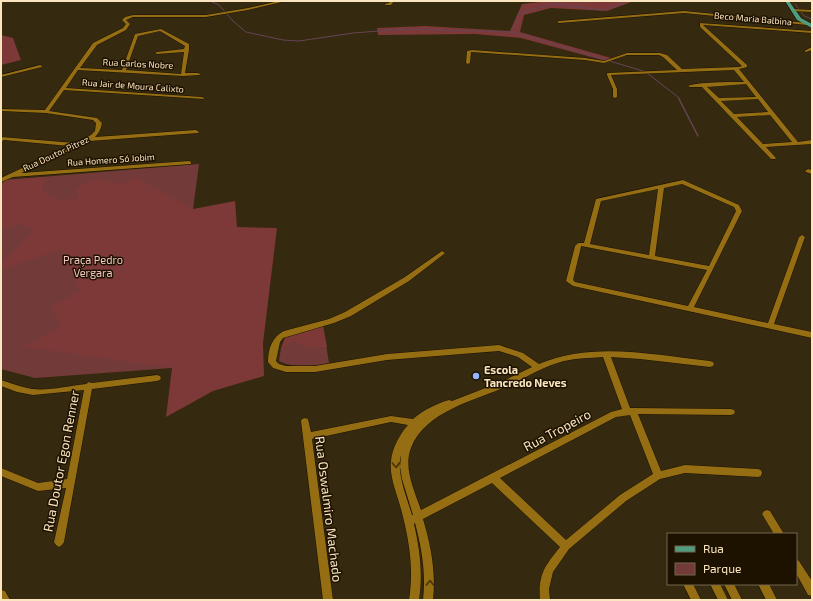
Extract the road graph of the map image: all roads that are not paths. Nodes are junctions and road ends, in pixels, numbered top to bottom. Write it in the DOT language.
graph roads {
  1 [pos="284,1"];
  2 [pos="387,1"];
  3 [pos="392,1"];
  4 [pos="787,1"];
  5 [pos="793,10"];
  6 [pos="812,11"];
  7 [pos="559,22"];
  8 [pos="809,25"];
  9 [pos="812,32"];
  10 [pos="812,48"];
  11 [pos="187,50"];
  12 [pos="806,51"];
  13 [pos="157,52"];
  14 [pos="468,63"];
  15 [pos="40,66"];
  16 [pos="735,68"];
  17 [pos="78,69"];
  18 [pos="124,71"];
  19 [pos="679,72"];
  20 [pos="182,74"];
  21 [pos="198,74"];
  22 [pos="1,76"];
  23 [pos="747,83"];
  24 [pos="703,85"];
  25 [pos="690,86"];
  26 [pos="63,89"];
  27 [pos="615,97"];
  28 [pos="202,98"];
  29 [pos="759,98"];
  30 [pos="717,100"];
  31 [pos="1,110"];
  32 [pos="46,112"];
  33 [pos="772,113"];
  34 [pos="733,116"];
  35 [pos="196,132"];
  36 [pos="89,139"];
  37 [pos="1,140"];
  38 [pos="812,142"];
  39 [pos="796,143"];
  40 [pos="76,145"];
  41 [pos="761,146"];
  42 [pos="773,158"];
  43 [pos="189,163"];
  44 [pos="11,175"];
  45 [pos="1,180"];
  46 [pos="661,186"];
  47 [pos="802,237"];
  48 [pos="587,245"];
  49 [pos="442,253"];
  50 [pos="652,257"];
  51 [pos="711,269"];
  52 [pos="690,309"];
  53 [pos="770,326"];
  54 [pos="812,335"];
  55 [pos="606,354"];
  56 [pos="710,364"];
  57 [pos="538,368"];
  58 [pos="157,378"];
  59 [pos="1,383"];
  60 [pos="89,385"];
  61 [pos="630,411"];
  62 [pos="731,412"];
  63 [pos="305,421"];
  64 [pos="418,424"];
  65 [pos="307,436"];
  66 [pos="1,472"];
  67 [pos="758,474"];
  68 [pos="658,476"];
  69 [pos="493,478"];
  70 [pos="71,483"];
  71 [pos="767,514"];
  72 [pos="418,517"];
  73 [pos="408,522"];
  74 [pos="778,533"];
  75 [pos="58,542"];
  76 [pos="566,546"];
  77 [pos="797,566"];
  78 [pos="688,585"];
  79 [pos="716,585"];
  80 [pos="730,585"];
  81 [pos="764,585"];
  82 [pos="812,591"];
  83 [pos="1,596"];
  84 [pos="5,600"];
  85 [pos="328,600"];
  86 [pos="414,600"];
  87 [pos="428,600"];
  88 [pos="545,600"];
  89 [pos="696,600"];
  90 [pos="723,600"];
  91 [pos="737,600"];
  92 [pos="772,600"];
  1 -- 17 [label="street"];
  2 -- 3 [label="street"];
  4 -- 5 [label="main road"];
  5 -- 6 [label="street"];
  5 -- 8 [label="main road"];
  7 -- 8 [label="street"];
  9 -- 16 [label="street, Beco Maria Balbina"];
  10 -- 12 [label="street"];
  11 -- 13 [label="street"];
  11 -- 18 [label="street"];
  11 -- 20 [label="street"];
  14 -- 19 [label="street"];
  15 -- 22 [label="street"];
  16 -- 19 [label="street"];
  16 -- 23 [label="street"];
  17 -- 18 [label="street, Rua Carlos Nobre"];
  17 -- 26 [label="street"];
  18 -- 20 [label="street, Rua Carlos Nobre"];
  19 -- 27 [label="street"];
  20 -- 21 [label="street, Rua Carlos Nobre"];
  23 -- 24 [label="street"];
  23 -- 29 [label="street"];
  24 -- 25 [label="street"];
  24 -- 30 [label="street"];
  26 -- 28 [label="street, Rua Jair de Moura Calixto"];
  26 -- 32 [label="street"];
  29 -- 30 [label="street"];
  29 -- 33 [label="street"];
  30 -- 34 [label="street"];
  31 -- 32 [label="street, Rua Doutor Pitrez"];
  32 -- 36 [label="street, Rua Doutor Pitrez"];
  33 -- 34 [label="street"];
  33 -- 39 [label="street"];
  34 -- 41 [label="street"];
  35 -- 36 [label="street"];
  36 -- 40 [label="street, Rua Doutor Pitrez"];
  37 -- 40 [label="street"];
  38 -- 39 [label="street"];
  39 -- 41 [label="street"];
  40 -- 44 [label="street, Rua Doutor Pitrez"];
  41 -- 42 [label="street"];
  43 -- 44 [label="street, Rua Homero Só Jobim"];
  44 -- 45 [label="street, Rua Doutor Pitrez"];
  46 -- 48 [label="street"];
  46 -- 50 [label="street"];
  46 -- 51 [label="street"];
  47 -- 53 [label="street"];
  48 -- 50 [label="street"];
  48 -- 52 [label="street"];
  49 -- 57 [label="street"];
  50 -- 51 [label="street"];
  51 -- 52 [label="street"];
  52 -- 53 [label="street"];
  53 -- 54 [label="street"];
  55 -- 56 [label="street"];
  55 -- 57 [label="street"];
  55 -- 61 [label="street"];
  57 -- 64 [label="street"];
  58 -- 60 [label="street"];
  59 -- 60 [label="street"];
  60 -- 70 [label="street, Rua Doutor Egon Renner"];
  61 -- 62 [label="street, Rua Tropeiro"];
  61 -- 68 [label="street"];
  61 -- 69 [label="street, Rua Tropeiro"];
  63 -- 65 [label="street, Rua Oswalmiro Machado"];
  64 -- 65 [label="street"];
  64 -- 72 [label="street"];
  64 -- 73 [label="street, one-way"];
  65 -- 85 [label="street, Rua Oswalmiro Machado"];
  66 -- 70 [label="street"];
  67 -- 68 [label="street"];
  68 -- 76 [label="street"];
  69 -- 72 [label="street, Rua Tropeiro"];
  69 -- 76 [label="street"];
  70 -- 75 [label="street, Rua Doutor Egon Renner"];
  71 -- 74 [label="street"];
  72 -- 73 [label="street, Rua Tropeiro"];
  87 -- 72 [label="street, one-way"];
  73 -- 86 [label="street"];
  76 -- 88 [label="street"];
  77 -- 82 [label="street"];
  78 -- 89 [label="street"];
  79 -- 90 [label="street"];
  80 -- 91 [label="street"];
  81 -- 92 [label="street"];
  83 -- 84 [label="street"];
}
